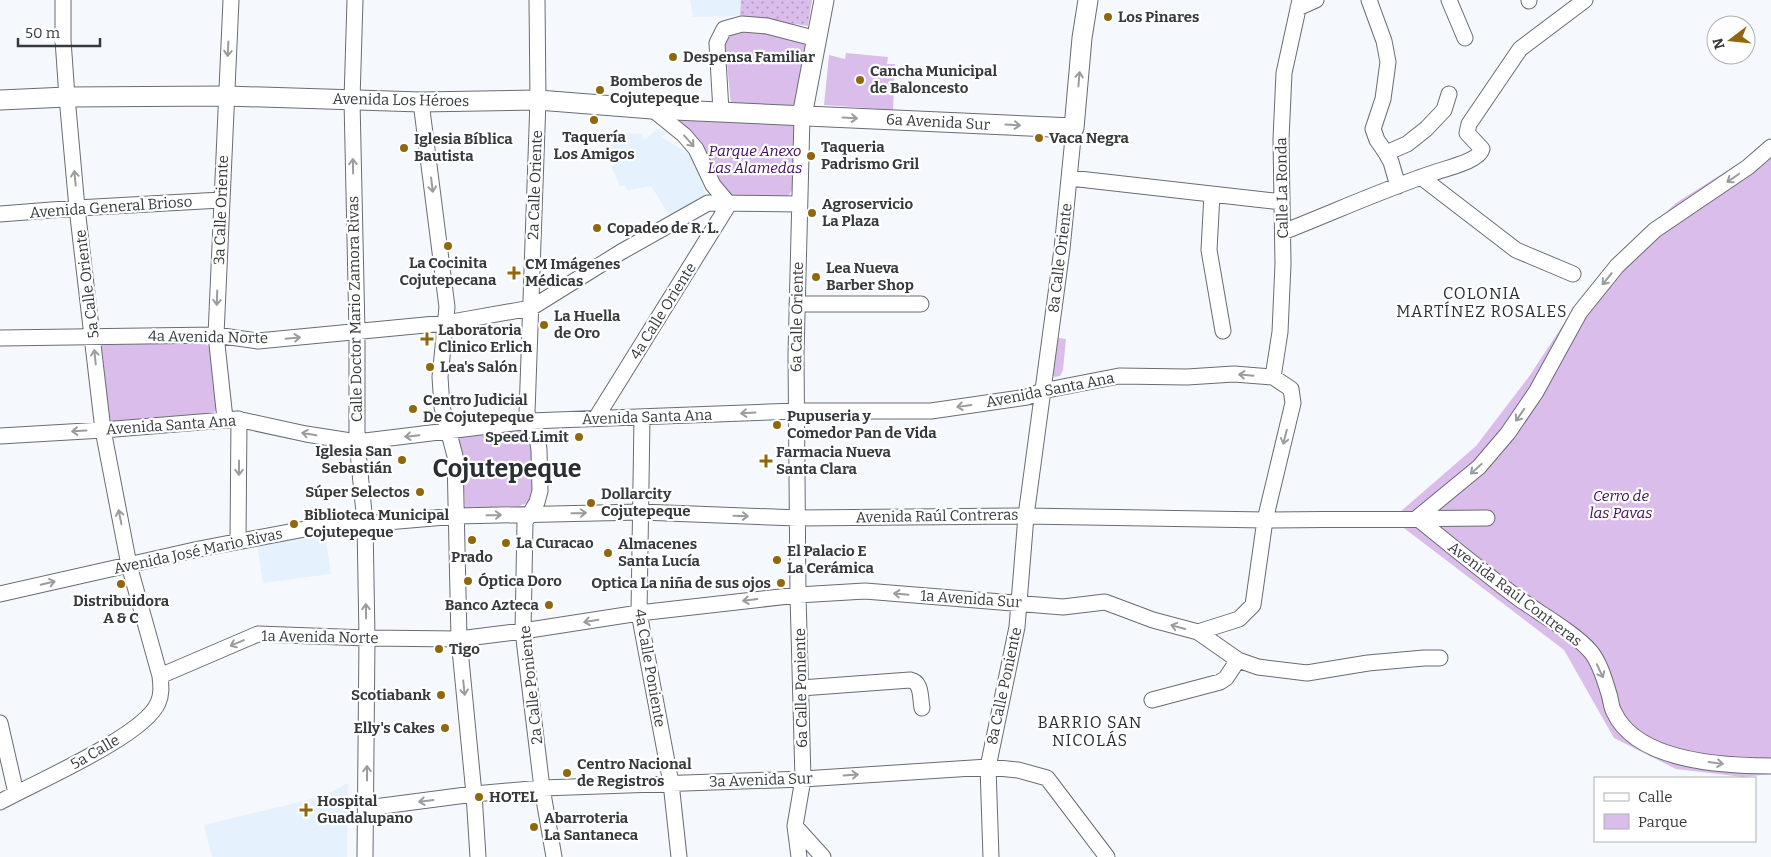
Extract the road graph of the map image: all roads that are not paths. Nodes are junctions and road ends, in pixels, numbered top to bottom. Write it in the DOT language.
graph roads {
  1 [pos="63,0"];
  2 [pos="231,0"];
  3 [pos="355,0"];
  4 [pos="537,0"];
  5 [pos="824,0"];
  6 [pos="1088,0"];
  7 [pos="1316,0"];
  8 [pos="1369,0"];
  9 [pos="1449,0"];
  10 [pos="1585,0"];
  11 [pos="1299,4"];
  12 [pos="1465,38"];
  13 [pos="817,39"];
  14 [pos="1449,94"];
  15 [pos="226,96"];
  16 [pos="67,98"];
  17 [pos="0,100"];
  18 [pos="352,100"];
  19 [pos="538,100"];
  20 [pos="422,102"];
  21 [pos="652,109"];
  22 [pos="721,111"];
  23 [pos="802,116"];
  24 [pos="1074,128"];
  25 [pos="1771,147"];
  26 [pos="1386,153"];
  27 [pos="1421,177"];
  28 [pos="1070,178"];
  29 [pos="1398,186"];
  30 [pos="1212,194"];
  31 [pos="221,200"];
  32 [pos="1282,202"];
  33 [pos="729,204"];
  34 [pos="799,204"];
  35 [pos="78,208"];
  36 [pos="0,214"];
  37 [pos="1283,232"];
  38 [pos="1573,274"];
  39 [pos="797,304"];
  40 [pos="921,304"];
  41 [pos="531,308"];
  42 [pos="446,323"];
  43 [pos="1224,331"];
  44 [pos="357,332"];
  45 [pos="216,335"];
  46 [pos="93,336"];
  47 [pos="0,338"];
  48 [pos="1273,377"];
  49 [pos="1042,391"];
  50 [pos="797,411"];
  51 [pos="596,418"];
  52 [pos="642,418"];
  53 [pos="232,419"];
  54 [pos="530,421"];
  55 [pos="103,430"];
  56 [pos="449,432"];
  57 [pos="0,436"];
  58 [pos="357,442"];
  59 [pos="640,512"];
  60 [pos="530,514"];
  61 [pos="457,516"];
  62 [pos="1026,516"];
  63 [pos="798,518"];
  64 [pos="1417,518"];
  65 [pos="1487,518"];
  66 [pos="1265,520"];
  67 [pos="365,523"];
  68 [pos="238,541"];
  69 [pos="129,565"];
  70 [pos="0,594"];
  71 [pos="798,595"];
  72 [pos="1019,602"];
  73 [pos="639,613"];
  74 [pos="523,631"];
  75 [pos="1198,632"];
  76 [pos="367,638"];
  77 [pos="459,639"];
  78 [pos="1440,658"];
  79 [pos="1238,660"];
  80 [pos="160,676"];
  81 [pos="801,688"];
  82 [pos="1152,700"];
  83 [pos="922,708"];
  84 [pos="0,723"];
  85 [pos="1771,766"];
  86 [pos="988,767"];
  87 [pos="803,778"];
  88 [pos="671,783"];
  89 [pos="542,788"];
  90 [pos="16,793"];
  91 [pos="474,794"];
  92 [pos="0,802"];
  93 [pos="367,808"];
  94 [pos="795,826"];
  95 [pos="365,857"];
  96 [pos="478,857"];
  97 [pos="554,857"];
  98 [pos="679,857"];
  99 [pos="799,857"];
  100 [pos="823,857"];
  101 [pos="991,857"];
  102 [pos="1107,857"];
  1 -- 16 [label="street, 5a Calle Oriente"];
  2 -- 15 [label="street, 3a Calle Oriente, one-way"];
  3 -- 18 [label="street, Calle Doctor Mario Zamora Rivas"];
  4 -- 19 [label="street, 2a Calle Oriente"];
  5 -- 13 [label="main road"];
  24 -- 6 [label="main road, 8a Calle Oriente, one-way"];
  7 -- 11 [label="street"];
  8 -- 26 [label="street"];
  9 -- 12 [label="street"];
  10 -- 27 [label="street"];
  11 -- 32 [label="street, Calle La Ronda"];
  13 -- 22 [label="street"];
  13 -- 23 [label="main road"];
  14 -- 26 [label="street"];
  15 -- 16 [label="main road, Avenida Los Héroes"];
  15 -- 18 [label="main road, Avenida Los Héroes"];
  15 -- 31 [label="street, 3a Calle Oriente"];
  16 -- 17 [label="main road, Avenida Los Héroes"];
  35 -- 16 [label="street, 5a Calle Oriente, one-way"];
  18 -- 20 [label="main road, Avenida Los Héroes"];
  44 -- 18 [label="street, Calle Doctor Mario Zamora Rivas, one-way"];
  19 -- 20 [label="main road, Avenida Los Héroes"];
  19 -- 21 [label="main road, Avenida Los Héroes"];
  19 -- 41 [label="street, 2a Calle Oriente"];
  20 -- 42 [label="street, one-way"];
  21 -- 22 [label="main road, Avenida Los Héroes"];
  21 -- 33 [label="street, one-way"];
  22 -- 23 [label="main road, Avenida Los Héroes"];
  23 -- 24 [label="main road, 6a Avenida Sur, one-way"];
  23 -- 34 [label="street, 6a Calle Oriente"];
  24 -- 28 [label="street, 8a Calle Oriente"];
  25 -- 64 [label="street, one-way"];
  26 -- 29 [label="street"];
  27 -- 29 [label="street"];
  27 -- 38 [label="street"];
  28 -- 30 [label="street"];
  28 -- 49 [label="street, 8a Calle Oriente"];
  29 -- 37 [label="street"];
  30 -- 32 [label="street"];
  30 -- 43 [label="street"];
  31 -- 35 [label="street, Avenida General Brioso"];
  31 -- 45 [label="street, 3a Calle Oriente, one-way"];
  32 -- 37 [label="street, Calle La Ronda"];
  33 -- 34 [label="street"];
  33 -- 41 [label="street"];
  33 -- 51 [label="street, 4a Calle Oriente"];
  34 -- 39 [label="street, 6a Calle Oriente"];
  35 -- 36 [label="street, Avenida General Brioso"];
  35 -- 46 [label="street, 5a Calle Oriente"];
  37 -- 48 [label="street, Calle La Ronda"];
  39 -- 40 [label="street"];
  39 -- 50 [label="street, 6a Calle Oriente"];
  41 -- 42 [label="street, 4a Avenida Norte"];
  41 -- 54 [label="street, 2a Calle Oriente"];
  42 -- 44 [label="street, 4a Avenida Norte"];
  42 -- 56 [label="street"];
  45 -- 44 [label="street, 4a Avenida Norte, one-way"];
  44 -- 58 [label="street, Calle Doctor Mario Zamora Rivas"];
  45 -- 46 [label="street, 4a Avenida Norte"];
  45 -- 53 [label="street, 3a Calle Oriente"];
  46 -- 47 [label="street, 4a Avenida Norte"];
  55 -- 46 [label="street, 5a Calle Oriente, one-way"];
  48 -- 49 [label="street, Avenida Santa Ana, one-way"];
  48 -- 66 [label="street, Avenida Santa Ana, one-way"];
  49 -- 50 [label="street, Avenida Santa Ana, one-way"];
  49 -- 62 [label="street, 8a Calle Oriente"];
  50 -- 52 [label="street, Avenida Santa Ana, one-way"];
  50 -- 63 [label="street, 6a Calle Oriente"];
  51 -- 52 [label="street, Avenida Santa Ana"];
  51 -- 54 [label="street, Avenida Santa Ana"];
  52 -- 59 [label="street, 4a Calle Poniente"];
  53 -- 55 [label="street, Avenida Santa Ana"];
  58 -- 53 [label="street, Avenida Santa Ana, one-way"];
  53 -- 68 [label="street, 3a Calle Oriente, one-way"];
  54 -- 56 [label="street, Avenida Santa Ana"];
  54 -- 60 [label="street, 2a Calle Oriente"];
  55 -- 57 [label="street, Avenida Santa Ana, one-way"];
  69 -- 55 [label="street, 5a Calle Oriente, one-way"];
  56 -- 58 [label="street, Avenida Santa Ana, one-way"];
  56 -- 61 [label="street"];
  58 -- 67 [label="street, Calle Doctor Mario Zamora Rivas"];
  60 -- 59 [label="street, Avenida Raúl Contreras, one-way"];
  59 -- 63 [label="street, Avenida Raúl Contreras, one-way"];
  59 -- 73 [label="street, 4a Calle Poniente"];
  61 -- 60 [label="street, Avenida Raúl Contreras, one-way"];
  60 -- 74 [label="street, 2a Calle Poniente"];
  61 -- 67 [label="street, Avenida José Mario Rivas"];
  61 -- 77 [label="street"];
  62 -- 63 [label="street, Avenida Raúl Contreras"];
  62 -- 66 [label="street, Avenida Raúl Contreras"];
  62 -- 72 [label="street, 8a Calle Poniente"];
  63 -- 71 [label="street, 6a Calle Poniente"];
  64 -- 65 [label="street, Avenida Raúl Contreras"];
  64 -- 66 [label="street, Avenida Raúl Contreras"];
  64 -- 85 [label="street, Avenida Raúl Contreras, one-way"];
  66 -- 75 [label="street"];
  67 -- 68 [label="street, Avenida José Mario Rivas"];
  76 -- 67 [label="street, Calle Doctor Mario Zamora Rivas, one-way"];
  68 -- 69 [label="street, Avenida José Mario Rivas"];
  70 -- 69 [label="street, Avenida José Mario Rivas, one-way"];
  69 -- 80 [label="street, 5a Calle"];
  72 -- 71 [label="street, 1a Avenida Sur, one-way"];
  71 -- 73 [label="street, 1a Avenida Sur, one-way"];
  71 -- 81 [label="street, 6a Calle Poniente"];
  75 -- 72 [label="street, 1a Avenida Sur, one-way"];
  72 -- 86 [label="street, 8a Calle Poniente"];
  73 -- 74 [label="street, 1a Avenida Sur, one-way"];
  73 -- 88 [label="street, 4a Calle Poniente"];
  74 -- 77 [label="street, 1a Avenida Sur"];
  74 -- 89 [label="street, 2a Calle Poniente"];
  75 -- 79 [label="street"];
  76 -- 77 [label="street, 1a Avenida Norte"];
  76 -- 80 [label="street, 1a Avenida Norte, one-way"];
  93 -- 76 [label="street, Calle Doctor Mario Zamora Rivas, one-way"];
  77 -- 91 [label="street, one-way"];
  78 -- 79 [label="street"];
  79 -- 82 [label="street"];
  80 -- 90 [label="street, 5a Calle"];
  81 -- 83 [label="street"];
  81 -- 87 [label="street, 6a Calle Poniente"];
  84 -- 90 [label="street"];
  87 -- 86 [label="street, 3a Avenida Sur, one-way"];
  86 -- 101 [label="street, 8a Calle Poniente"];
  86 -- 102 [label="street, 3a Avenida Sur"];
  87 -- 88 [label="street, 3a Avenida Sur"];
  87 -- 94 [label="street, 6a Calle Poniente"];
  88 -- 89 [label="street, 3a Avenida Sur"];
  88 -- 98 [label="street, 4a Calle Poniente"];
  89 -- 91 [label="street, 3a Avenida Sur"];
  89 -- 97 [label="street, 2a Calle Poniente"];
  90 -- 92 [label="street, 5a Calle"];
  91 -- 93 [label="street, 3a Avenida Sur, one-way"];
  91 -- 96 [label="street"];
  93 -- 95 [label="street, Calle Doctor Mario Zamora Rivas"];
  94 -- 99 [label="street, 6a Calle Poniente"];
  94 -- 100 [label="street"];
}
